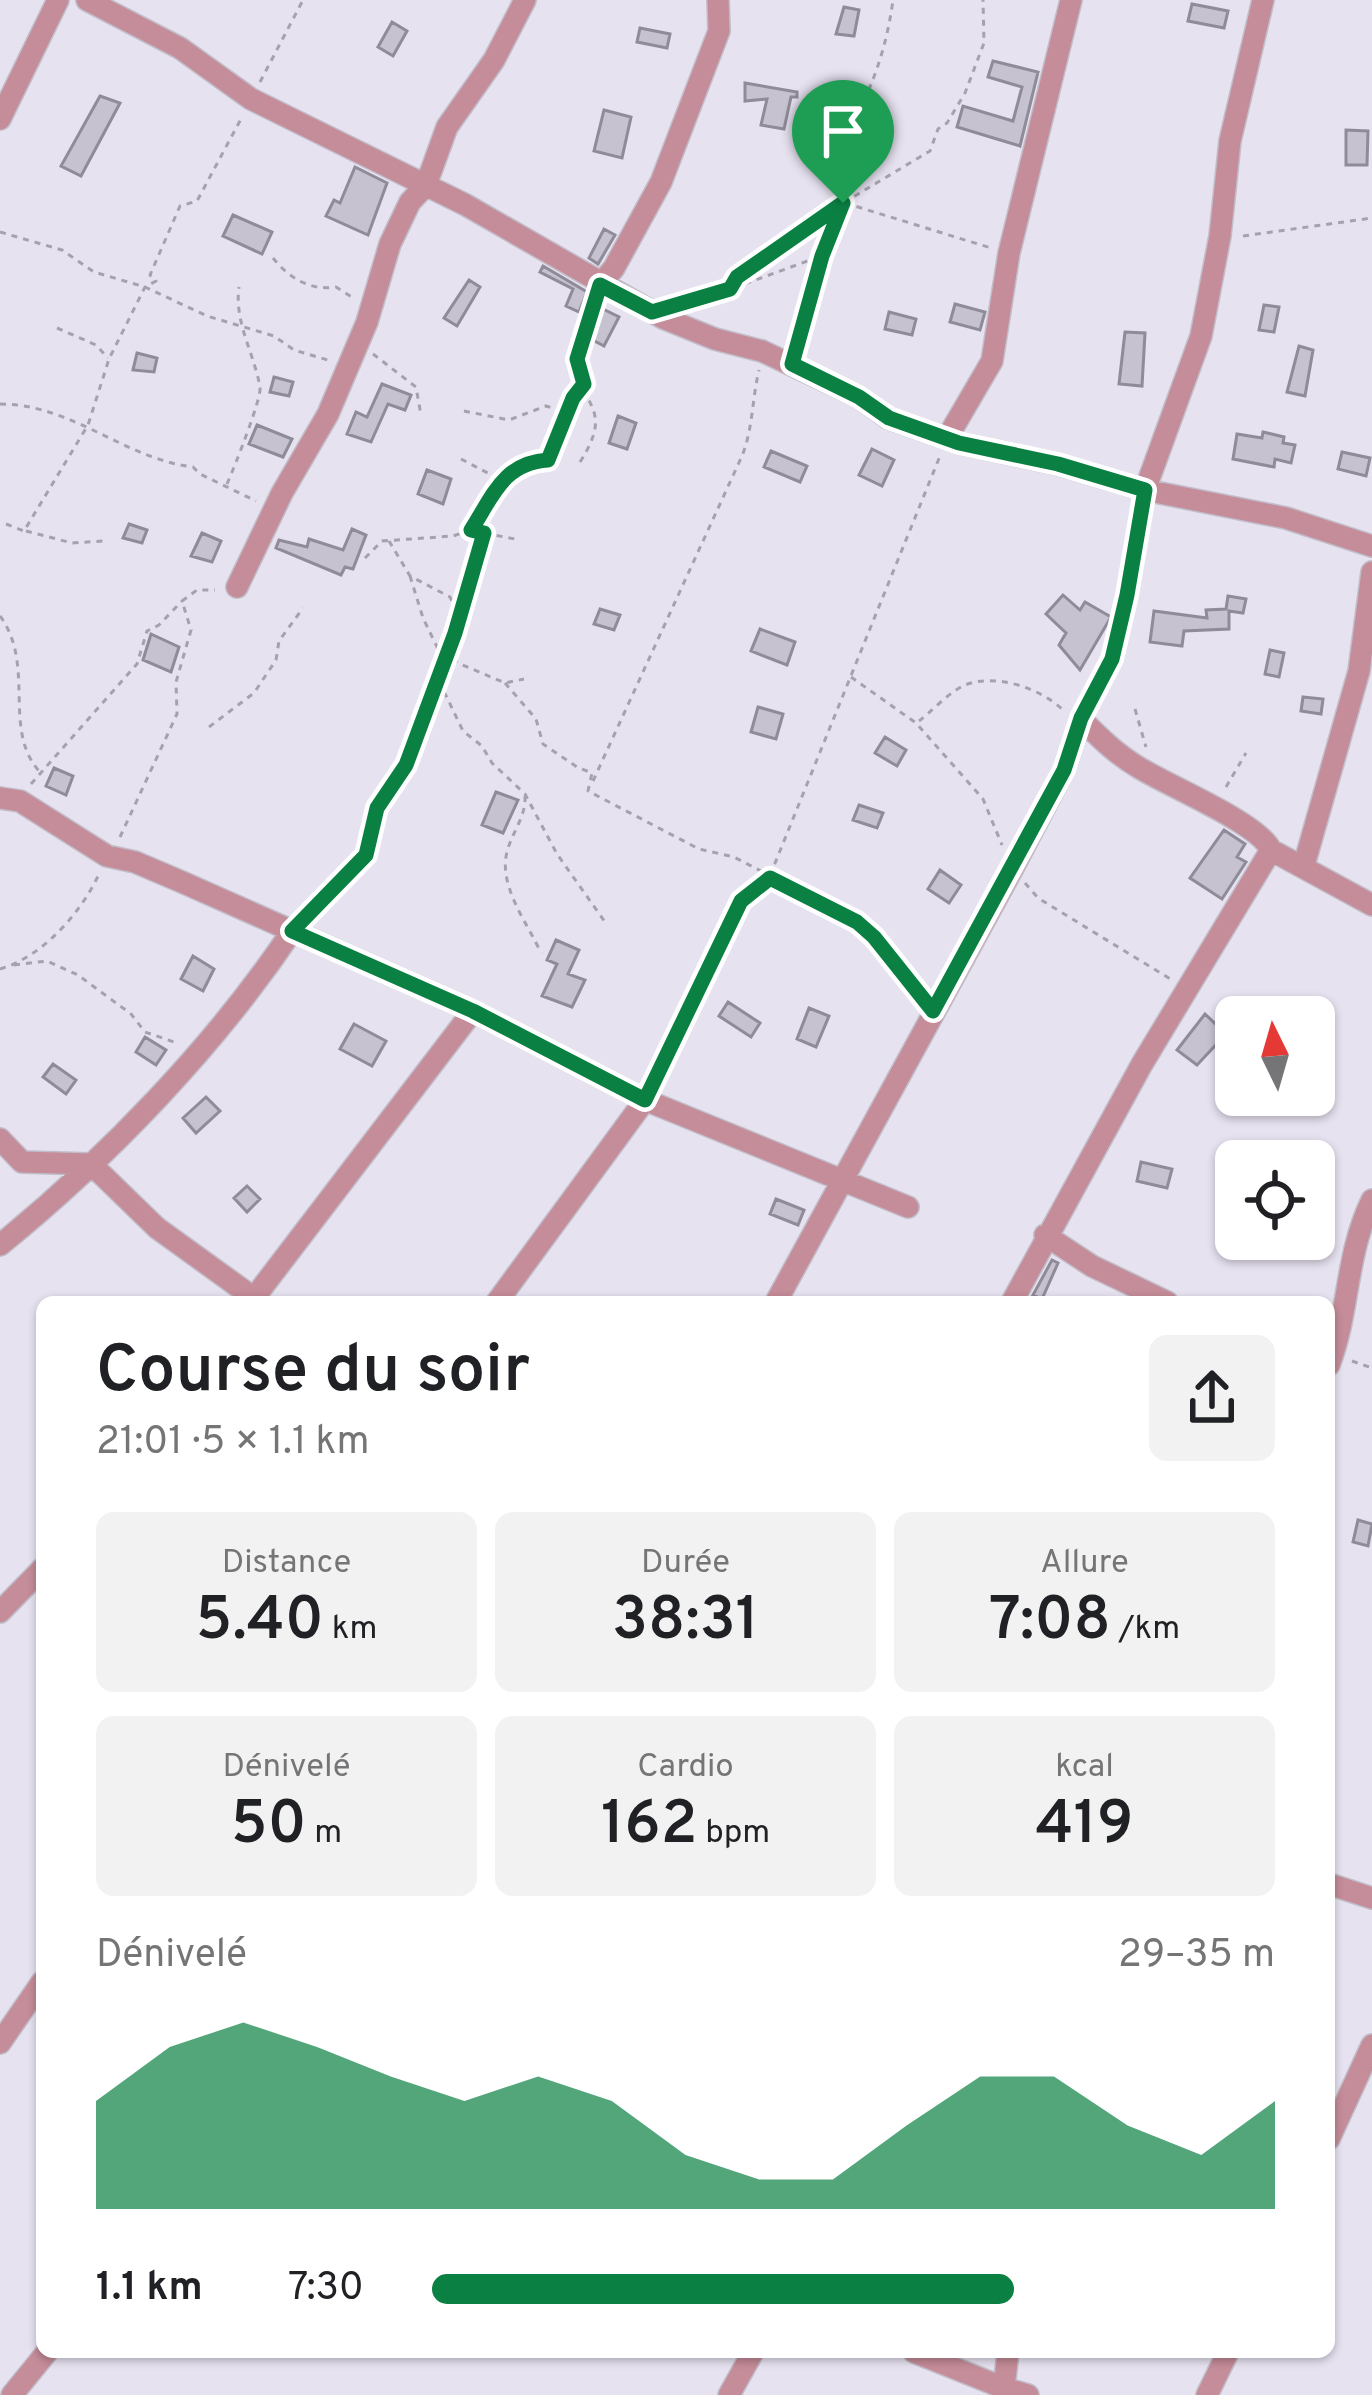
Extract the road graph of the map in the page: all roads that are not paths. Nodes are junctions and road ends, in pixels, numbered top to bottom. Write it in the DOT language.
graph roads {
  1 [pos="58,0"];
  2 [pos="87,0"];
  3 [pos="525,0"];
  4 [pos="718,0"];
  5 [pos="1071,0"];
  6 [pos="1262,0"];
  7 [pos="0,119"];
  8 [pos="426,185"];
  9 [pos="600,285"];
  10 [pos="946,438"];
  11 [pos="1145,490"];
  12 [pos="1372,546"];
  13 [pos="1372,572"];
  14 [pos="237,587"];
  15 [pos="10,799"];
  16 [pos="1271,850"];
  17 [pos="1304,865"];
  18 [pos="1372,905"];
  19 [pos="292,931"];
  20 [pos="473,1011"];
  21 [pos="645,1100"];
  22 [pos="0,1139"];
  23 [pos="91,1164"];
  24 [pos="843,1181"];
  25 [pos="1372,1200"];
  26 [pos="908,1207"];
  27 [pos="1046,1235"];
  28 [pos="0,1244"];
  29 [pos="248,1296"];
  30 [pos="256,1296"];
  31 [pos="501,1296"];
  32 [pos="779,1296"];
  33 [pos="1015,1296"];
  34 [pos="1154,1296"];
  35 [pos="1335,1350"];
  36 [pos="36,1575"];
  37 [pos="0,1612"];
  38 [pos="1335,1886"];
  39 [pos="1372,1898"];
  40 [pos="36,1991"];
  41 [pos="0,2043"];
  42 [pos="1372,2045"];
  43 [pos="1335,2125"];
  44 [pos="42,2358"];
  45 [pos="750,2358"];
  46 [pos="928,2358"];
  47 [pos="1007,2358"];
  48 [pos="1225,2358"];
  49 [pos="1003,2391"];
  50 [pos="12,2395"];
  51 [pos="729,2395"];
  52 [pos="1028,2395"];
  53 [pos="1207,2395"];
  1 -- 7 [label="street"];
  2 -- 8 [label="street"];
  3 -- 8 [label="street"];
  4 -- 9 [label="street"];
  5 -- 10 [label="street"];
  6 -- 11 [label="street"];
  8 -- 9 [label="street"];
  8 -- 14 [label="street"];
  9 -- 10 [label="street"];
  10 -- 11 [label="street"];
  11 -- 12 [label="street"];
  13 -- 17 [label="street"];
  15 -- 19 [label="street"];
  16 -- 17 [label="street"];
  16 -- 24 [label="street"];
  16 -- 27 [label="street"];
  17 -- 18 [label="street"];
  19 -- 20 [label="street"];
  19 -- 23 [label="street"];
  20 -- 21 [label="street"];
  20 -- 30 [label="street"];
  21 -- 24 [label="street"];
  21 -- 31 [label="street"];
  22 -- 23 [label="street"];
  23 -- 28 [label="street"];
  23 -- 29 [label="street"];
  24 -- 26 [label="street"];
  24 -- 32 [label="street"];
  25 -- 35 [label="street"];
  27 -- 33 [label="street"];
  27 -- 34 [label="street"];
  36 -- 37 [label="street"];
  38 -- 39 [label="street"];
  40 -- 41 [label="street"];
  42 -- 43 [label="street"];
  44 -- 50 [label="street"];
  45 -- 51 [label="street"];
  46 -- 49 [label="street"];
  47 -- 49 [label="street"];
  48 -- 53 [label="street"];
  49 -- 52 [label="street"];
}
